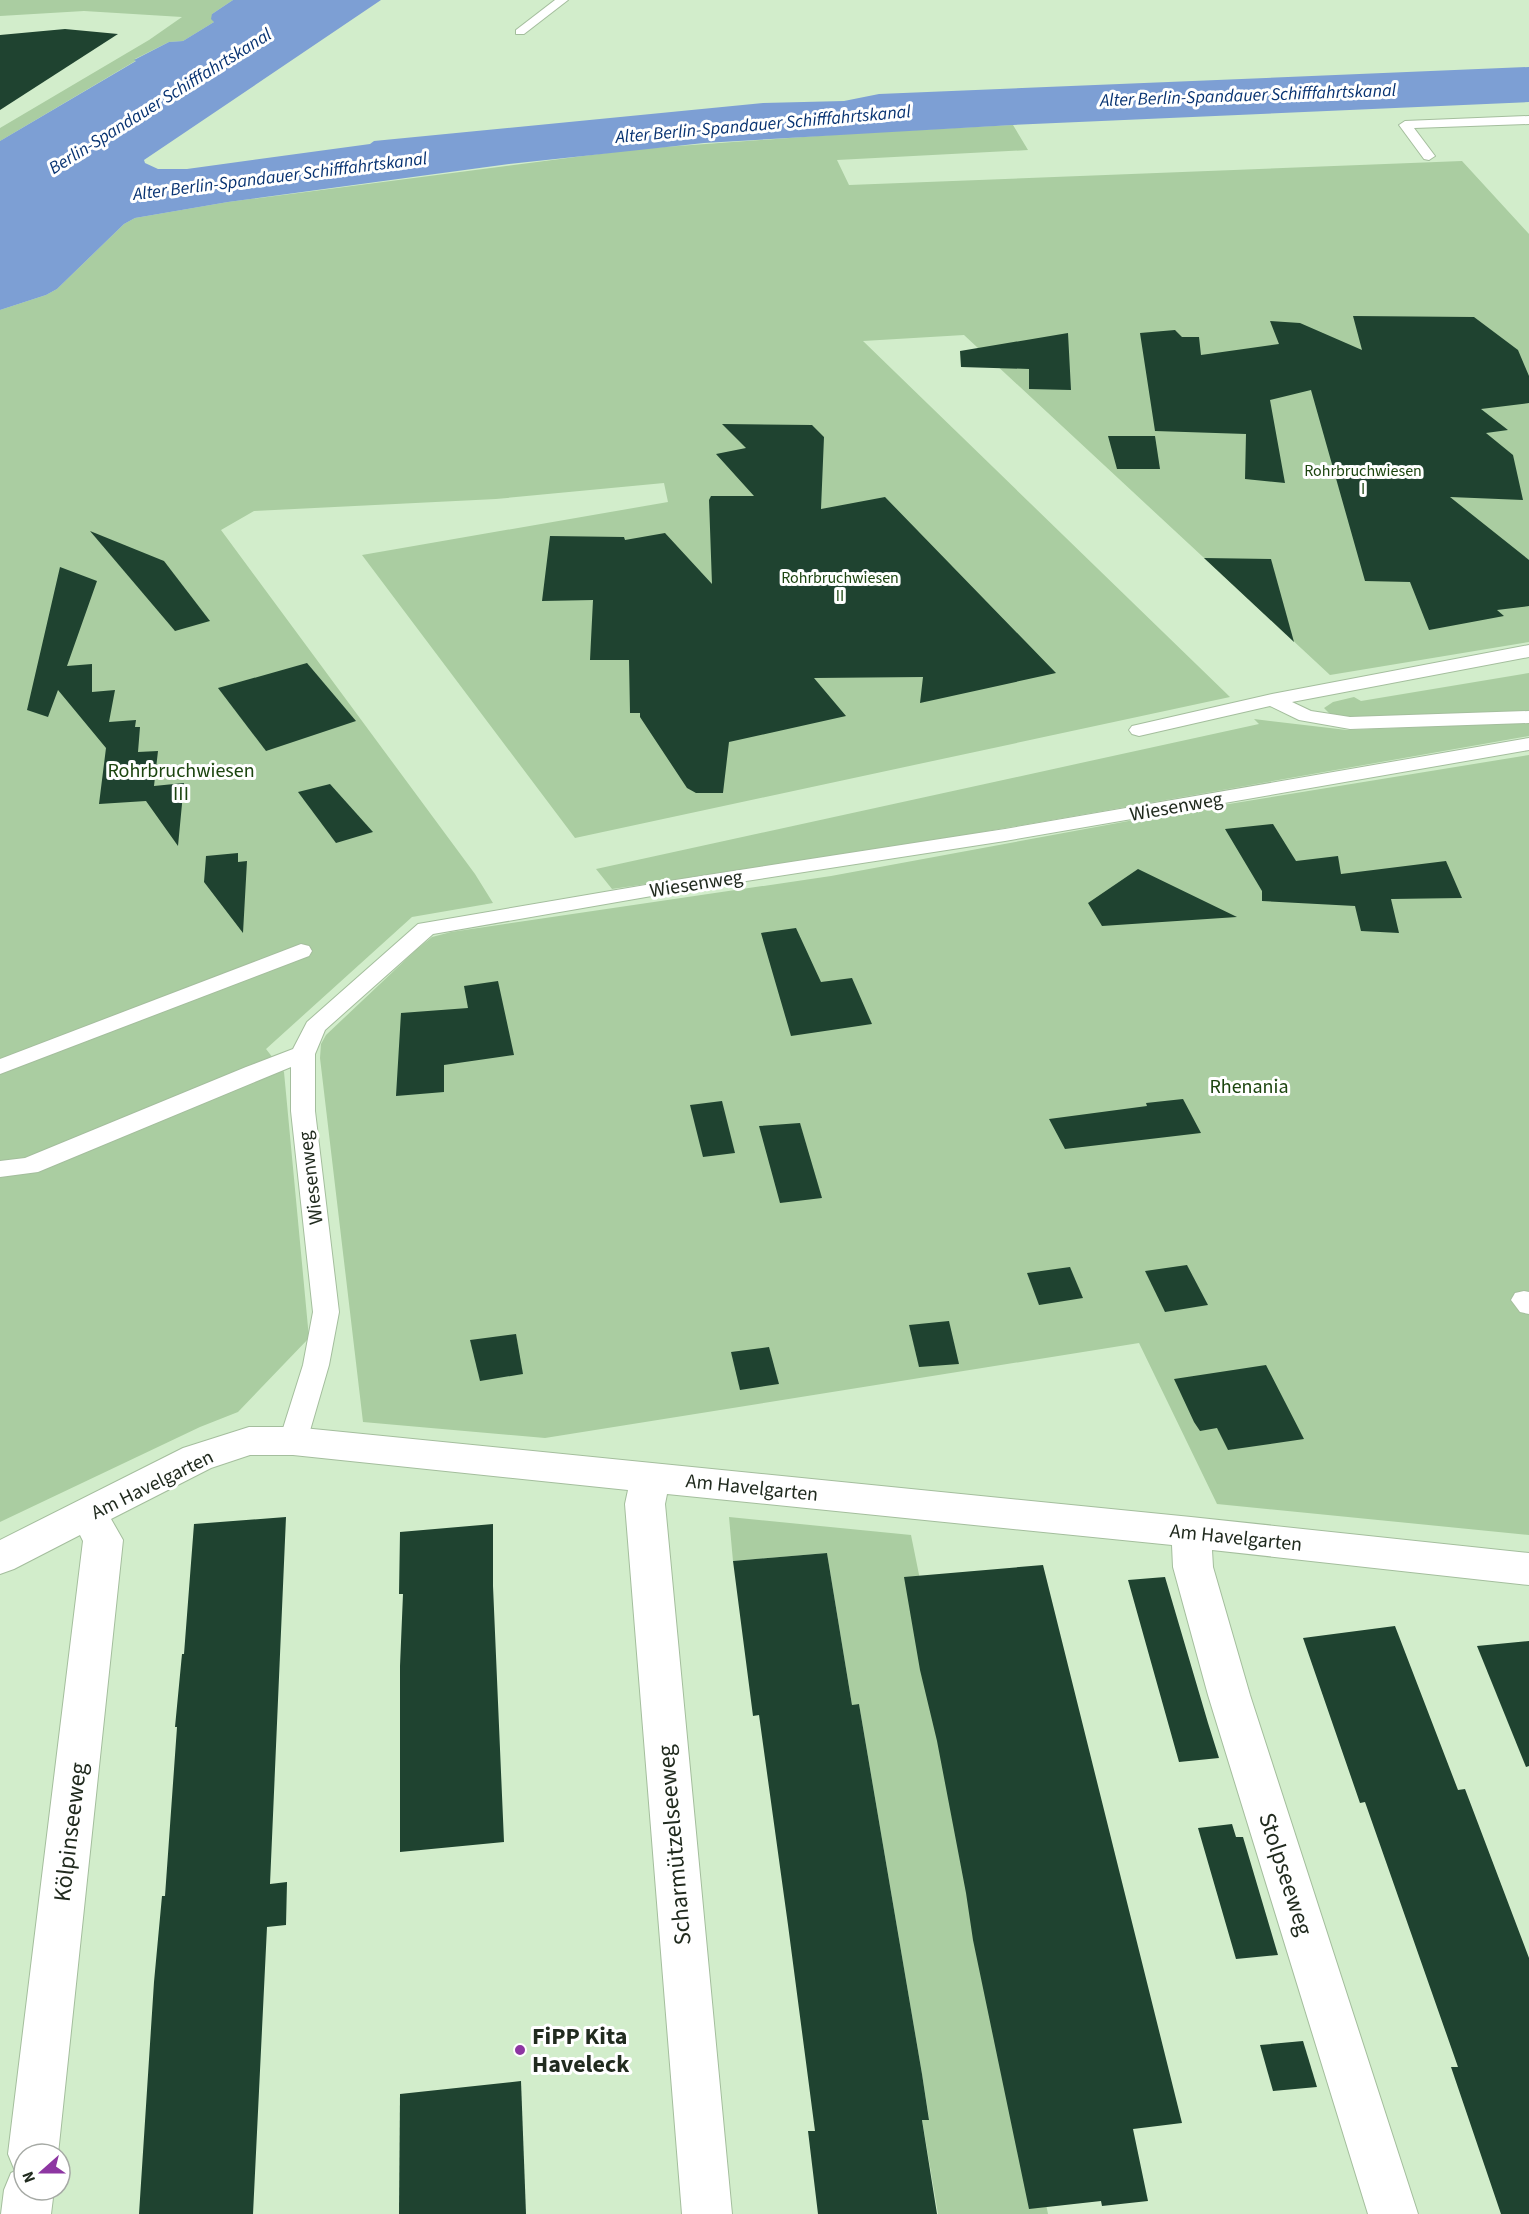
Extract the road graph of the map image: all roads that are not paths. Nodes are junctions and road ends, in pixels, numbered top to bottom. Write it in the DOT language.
graph roads {
  1 [pos="562,0"];
  2 [pos="520,32"];
  3 [pos="1529,120"];
  4 [pos="1429,156"];
  5 [pos="1529,651"];
  6 [pos="1272,700"];
  7 [pos="1529,717"];
  8 [pos="1139,730"];
  9 [pos="1529,744"];
  10 [pos="301,951"];
  11 [pos="303,1054"];
  12 [pos="0,1067"];
  13 [pos="0,1169"];
  14 [pos="293,1441"];
  15 [pos="650,1477"];
  16 [pos="87,1514"];
  17 [pos="1191,1532"];
  18 [pos="0,1558"];
  19 [pos="1529,1569"];
  20 [pos="34,2142"];
  21 [pos="707,2214"];
  22 [pos="1393,2214"];
  1 -- 2 [label="lane"];
  3 -- 4 [label="lane"];
  5 -- 6 [label="lane"];
  6 -- 7 [label="lane"];
  6 -- 8 [label="lane"];
  9 -- 11 [label="lane, Wiesenweg"];
  10 -- 12 [label="lane"];
  11 -- 13 [label="lane"];
  11 -- 14 [label="lane, Wiesenweg"];
  14 -- 15 [label="street, Am Havelgarten"];
  14 -- 16 [label="street, Am Havelgarten"];
  15 -- 17 [label="street, Am Havelgarten"];
  15 -- 21 [label="street, Scharmützelseeweg"];
  16 -- 18 [label="street, Am Havelgarten"];
  16 -- 20 [label="street, Kölpinseeweg"];
  17 -- 19 [label="street, Am Havelgarten"];
  17 -- 22 [label="street, Stolpseeweg"];
}
